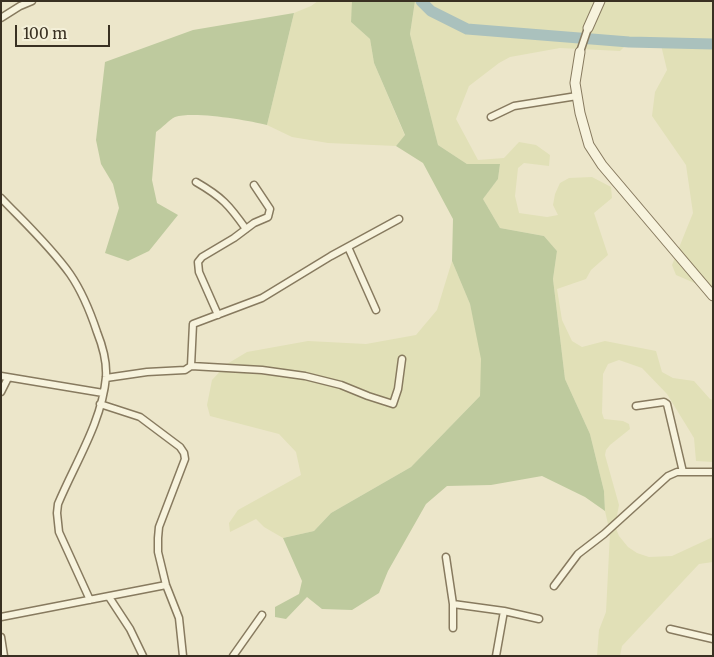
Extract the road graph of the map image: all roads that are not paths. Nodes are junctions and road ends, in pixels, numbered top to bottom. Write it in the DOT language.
graph roads {
  1 [pos="32,1"];
  2 [pos="600,1"];
  3 [pos="1,18"];
  4 [pos="588,28"];
  5 [pos="580,52"];
  6 [pos="577,96"];
  7 [pos="491,117"];
  8 [pos="196,182"];
  9 [pos="254,185"];
  10 [pos="1,198"];
  11 [pos="399,219"];
  12 [pos="246,229"];
  13 [pos="348,247"];
  14 [pos="713,296"];
  15 [pos="376,310"];
  16 [pos="218,315"];
  17 [pos="402,359"];
  18 [pos="191,366"];
  19 [pos="4,377"];
  20 [pos="106,378"];
  21 [pos="1,392"];
  22 [pos="103,393"];
  23 [pos="100,404"];
  24 [pos="636,406"];
  25 [pos="683,472"];
  26 [pos="713,472"];
  27 [pos="446,557"];
  28 [pos="166,585"];
  29 [pos="554,586"];
  30 [pos="109,596"];
  31 [pos="90,600"];
  32 [pos="453,604"];
  33 [pos="504,611"];
  34 [pos="262,615"];
  35 [pos="1,617"];
  36 [pos="539,619"];
  37 [pos="453,628"];
  38 [pos="670,629"];
  39 [pos="1,637"];
  40 [pos="713,639"];
  41 [pos="4,656"];
  42 [pos="143,656"];
  43 [pos="182,656"];
  44 [pos="233,656"];
  45 [pos="496,656"];
  1 -- 3 [label="street"];
  2 -- 4 [label="street"];
  4 -- 5 [label="street"];
  5 -- 6 [label="street"];
  6 -- 7 [label="street"];
  6 -- 14 [label="street"];
  8 -- 12 [label="street"];
  9 -- 12 [label="street"];
  10 -- 20 [label="street"];
  11 -- 13 [label="street"];
  12 -- 16 [label="street"];
  13 -- 15 [label="street"];
  13 -- 16 [label="street"];
  16 -- 18 [label="street"];
  17 -- 18 [label="street"];
  18 -- 20 [label="street"];
  19 -- 21 [label="street"];
  19 -- 22 [label="street"];
  20 -- 22 [label="street"];
  22 -- 23 [label="street"];
  23 -- 28 [label="street"];
  23 -- 31 [label="street"];
  24 -- 25 [label="street"];
  25 -- 26 [label="street"];
  25 -- 29 [label="street"];
  27 -- 32 [label="street"];
  28 -- 30 [label="street"];
  28 -- 43 [label="street"];
  30 -- 31 [label="street"];
  30 -- 42 [label="street"];
  31 -- 35 [label="street"];
  32 -- 33 [label="street"];
  32 -- 37 [label="street"];
  33 -- 36 [label="street"];
  33 -- 45 [label="street"];
  34 -- 44 [label="street"];
  38 -- 40 [label="street"];
  39 -- 41 [label="street"];
}
